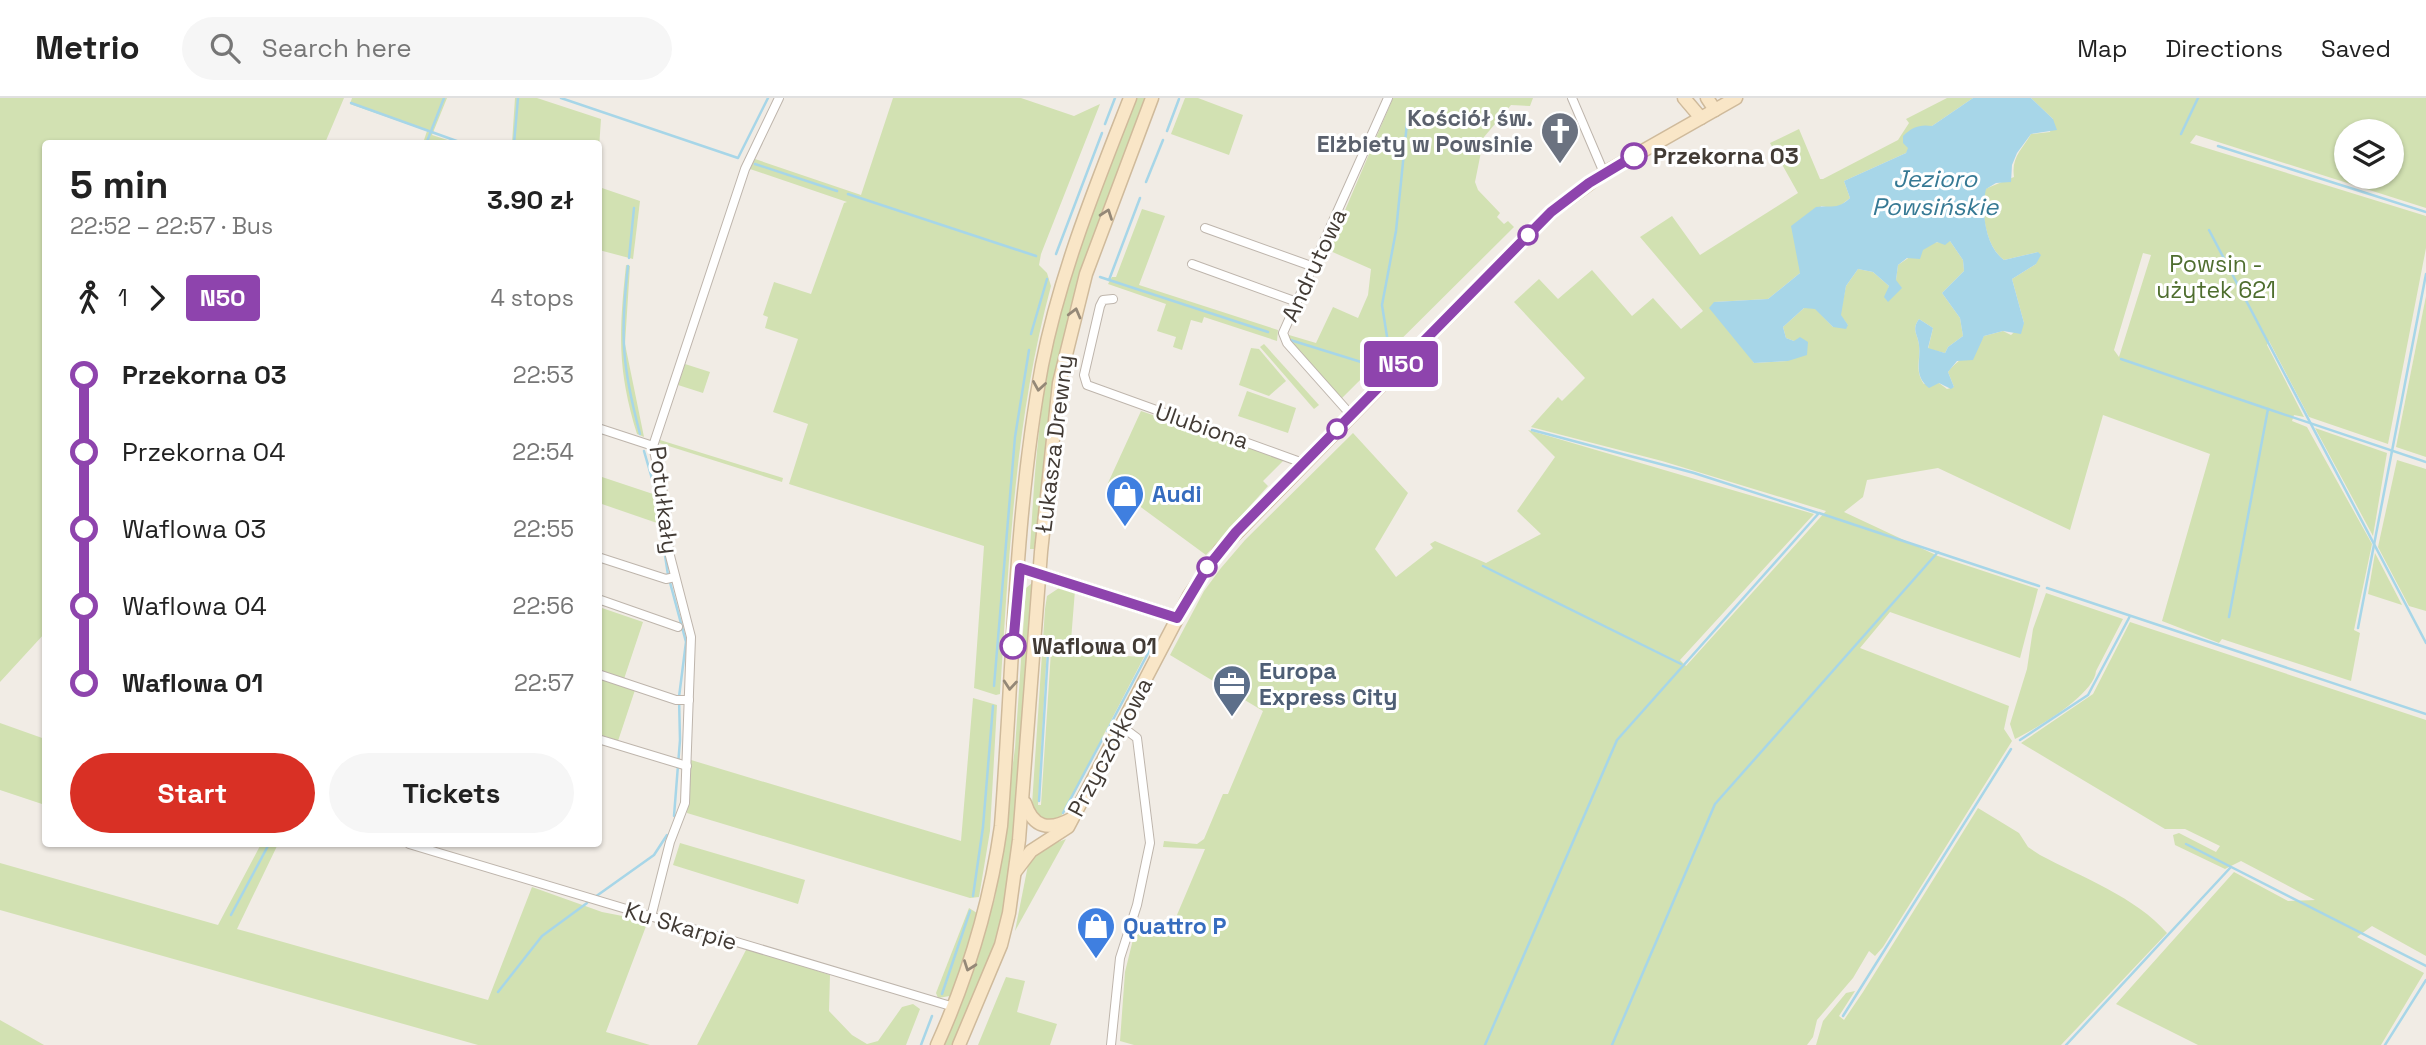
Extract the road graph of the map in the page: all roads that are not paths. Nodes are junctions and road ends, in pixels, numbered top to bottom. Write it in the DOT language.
graph roads {
  1 [pos="779,98"];
  2 [pos="1130,98"];
  3 [pos="1152,98"];
  4 [pos="1388,98"];
  5 [pos="1572,98"];
  6 [pos="1684,98"];
  7 [pos="1707,98"];
  8 [pos="1736,98"];
  9 [pos="1715,110"];
  10 [pos="1701,118"];
  11 [pos="1604,173"];
  12 [pos="1205,228"];
  13 [pos="1192,264"];
  14 [pos="1314,267"];
  15 [pos="1113,299"];
  16 [pos="1297,302"];
  17 [pos="1351,415"];
  18 [pos="602,429"];
  19 [pos="653,446"];
  20 [pos="1303,463"];
  21 [pos="602,558"];
  22 [pos="1020,568"];
  23 [pos="1039,574"];
  24 [pos="671,578"];
  25 [pos="1068,582"];
  26 [pos="602,600"];
  27 [pos="1037,605"];
  28 [pos="1177,618"];
  29 [pos="678,627"];
  30 [pos="602,675"];
  31 [pos="683,700"];
  32 [pos="1121,726"];
  33 [pos="602,740"];
  34 [pos="681,765"];
  35 [pos="1022,796"];
  36 [pos="1073,818"];
  37 [pos="419,847"];
  38 [pos="1015,872"];
  39 [pos="651,917"];
  40 [pos="954,1007"];
  41 [pos="937,1045"];
  42 [pos="959,1045"];
  43 [pos="1111,1045"];
  1 -- 19 [label="street, Potułkały"];
  2 -- 22 [label="main road, Łukasza Drewny, one-way"];
  23 -- 3 [label="main road, Łukasza Drewny, one-way"];
  4 -- 14 [label="street, Andrutowa"];
  5 -- 11 [label="street"];
  6 -- 10 [label="main road"];
  7 -- 9 [label="main road"];
  8 -- 9 [label="main road, Przyczółkowa"];
  9 -- 10 [label="main road, Przyczółkowa"];
  10 -- 11 [label="main road, Przyczółkowa"];
  11 -- 17 [label="main road, Przyczółkowa"];
  12 -- 14 [label="street"];
  13 -- 16 [label="street"];
  14 -- 16 [label="street, Andrutowa"];
  15 -- 20 [label="street, Ulubiona"];
  16 -- 17 [label="street, Andrutowa"];
  17 -- 20 [label="main road, Przyczółkowa"];
  18 -- 19 [label="street"];
  19 -- 24 [label="street, Potułkały"];
  20 -- 28 [label="main road, Przyczółkowa"];
  21 -- 24 [label="street"];
  22 -- 23 [label="main road"];
  22 -- 40 [label="main road, Łukasza Drewny, one-way"];
  23 -- 25 [label="main road"];
  23 -- 27 [label="main road, Łukasza Drewny"];
  24 -- 31 [label="street, Potułkały"];
  25 -- 27 [label="main road"];
  25 -- 28 [label="main road"];
  26 -- 29 [label="street"];
  27 -- 35 [label="main road, Łukasza Drewny"];
  28 -- 32 [label="main road, Przyczółkowa"];
  30 -- 31 [label="street"];
  31 -- 34 [label="street, Potułkały"];
  32 -- 36 [label="main road, Przyczółkowa"];
  32 -- 43 [label="street"];
  33 -- 34 [label="street"];
  34 -- 39 [label="street, Potułkały"];
  35 -- 36 [label="main road"];
  35 -- 38 [label="main road, Łukasza Drewny"];
  36 -- 38 [label="main road, Przyczółkowa"];
  37 -- 39 [label="street, Ku Skarpie"];
  38 -- 42 [label="main road, Łukasza Drewny"];
  39 -- 40 [label="street, Ku Skarpie"];
  40 -- 41 [label="main road, Łukasza Drewny"];
}
